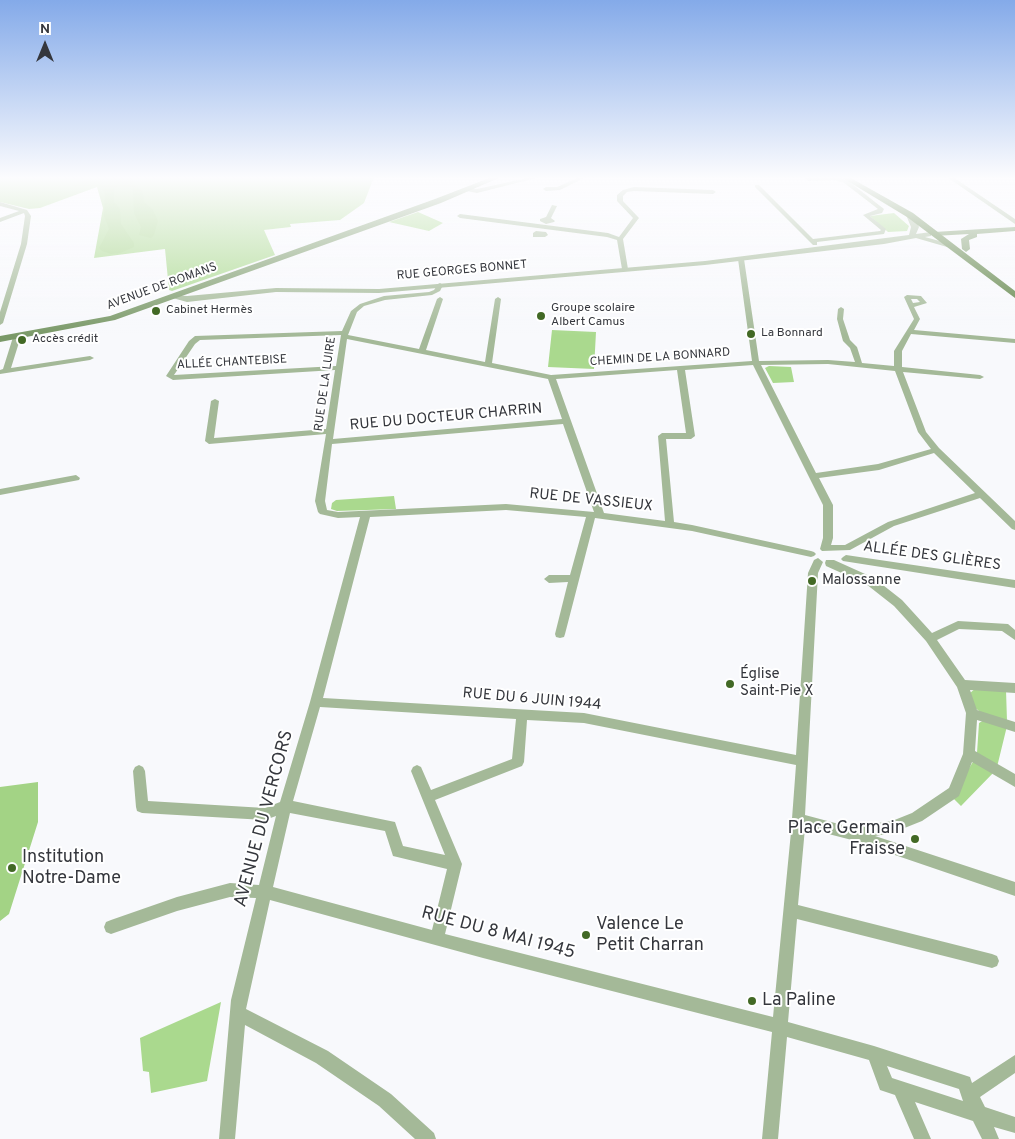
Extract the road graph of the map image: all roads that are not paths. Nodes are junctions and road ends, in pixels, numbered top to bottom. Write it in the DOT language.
graph roads {
  1 [pos="26,230"];
  2 [pos="355,230"];
  3 [pos="577,230"];
  4 [pos="627,230"];
  5 [pos="801,230"];
  6 [pos="884,230"];
  7 [pos="915,230"];
  8 [pos="927,230"];
  9 [pos="941,230"];
  10 [pos="970,230"];
  11 [pos="993,230"];
  12 [pos="945,233"];
  13 [pos="931,234"];
  14 [pos="974,235"];
  15 [pos="913,236"];
  16 [pos="620,239"];
  17 [pos="812,241"];
  18 [pos="951,248"];
  19 [pos="822,249"];
  20 [pos="966,250"];
  21 [pos="741,259"];
  22 [pos="625,269"];
  23 [pos="440,285"];
  24 [pos="1015,289"];
  25 [pos="1015,295"];
  26 [pos="173,297"];
  27 [pos="440,299"];
  28 [pos="498,300"];
  29 [pos="910,306"];
  30 [pos="841,309"];
  31 [pos="0,323"];
  32 [pos="909,332"];
  33 [pos="344,334"];
  34 [pos="16,336"];
  35 [pos="0,339"];
  36 [pos="1015,341"];
  37 [pos="422,352"];
  38 [pos="90,358"];
  39 [pos="756,363"];
  40 [pos="488,364"];
  41 [pos="859,364"];
  42 [pos="339,368"];
  43 [pos="898,368"];
  44 [pos="681,369"];
  45 [pos="3,371"];
  46 [pos="551,377"];
  47 [pos="980,377"];
  48 [pos="215,401"];
  49 [pos="567,421"];
  50 [pos="330,431"];
  51 [pos="329,442"];
  52 [pos="936,450"];
  53 [pos="815,476"];
  54 [pos="76,478"];
  55 [pos="0,492"];
  56 [pos="981,494"];
  57 [pos="366,513"];
  58 [pos="596,515"];
  59 [pos="670,525"];
  60 [pos="1015,527"];
  61 [pos="841,548"];
  62 [pos="825,550"];
  63 [pos="820,560"];
  64 [pos="845,563"];
  65 [pos="549,578"];
  66 [pos="575,578"];
  67 [pos="1015,584"];
  68 [pos="560,634"];
  69 [pos="1015,636"];
  70 [pos="930,638"];
  71 [pos="962,685"];
  72 [pos="1015,688"];
  73 [pos="316,702"];
  74 [pos="972,713"];
  75 [pos="522,714"];
  76 [pos="1015,727"];
  77 [pos="969,754"];
  78 [pos="801,761"];
  79 [pos="417,771"];
  80 [pos="139,772"];
  81 [pos="1015,781"];
  82 [pos="428,797"];
  83 [pos="285,806"];
  84 [pos="798,820"];
  85 [pos="850,834"];
  86 [pos="455,864"];
  87 [pos="1015,889"];
  88 [pos="265,892"];
  89 [pos="791,910"];
  90 [pos="111,927"];
  91 [pos="437,938"];
  92 [pos="992,961"];
  93 [pos="238,1013"];
  94 [pos="781,1026"];
  95 [pos="874,1054"];
  96 [pos="1015,1063"];
  97 [pos="901,1089"];
  98 [pos="969,1095"];
  99 [pos="979,1114"];
  100 [pos="1015,1125"];
  101 [pos="227,1139"];
  102 [pos="428,1139"];
  103 [pos="770,1139"];
  104 [pos="923,1139"];
  105 [pos="991,1139"];
  1 -- 31 [label="street"];
  2 -- 26 [label="main road, AVENUE DE ROMANS"];
  3 -- 16 [label="street"];
  4 -- 16 [label="street"];
  5 -- 17 [label="street"];
  6 -- 17 [label="street"];
  7 -- 15 [label="street"];
  8 -- 13 [label="main road"];
  9 -- 12 [label="main road"];
  10 -- 12 [label="main road"];
  11 -- 14 [label="main road"];
  12 -- 13 [label="main road"];
  12 -- 14 [label="main road"];
  12 -- 20 [label="main road"];
  13 -- 15 [label="street, RUE GEORGES BONNET"];
  13 -- 18 [label="main road"];
  14 -- 20 [label="main road"];
  15 -- 18 [label="street"];
  15 -- 19 [label="street, RUE GEORGES BONNET"];
  16 -- 22 [label="street"];
  17 -- 19 [label="street"];
  18 -- 25 [label="main road"];
  19 -- 21 [label="street, RUE GEORGES BONNET"];
  20 -- 24 [label="main road"];
  21 -- 22 [label="street, RUE GEORGES BONNET"];
  21 -- 39 [label="street"];
  22 -- 23 [label="street, RUE GEORGES BONNET"];
  23 -- 26 [label="street, RUE GEORGES BONNET"];
  23 -- 33 [label="street, RUE DE LA LUIRE"];
  26 -- 34 [label="main road, AVENUE DE ROMANS"];
  27 -- 37 [label="street"];
  28 -- 40 [label="street"];
  29 -- 32 [label="street"];
  30 -- 41 [label="street"];
  32 -- 36 [label="street"];
  32 -- 43 [label="street"];
  33 -- 37 [label="street, CHEMIN DE LA BONNARD"];
  33 -- 42 [label="street, RUE DE LA LUIRE"];
  33 -- 42 [label="street, ALLÉE CHANTEBISE"];
  34 -- 35 [label="main road, AVENUE DE ROMANS"];
  34 -- 45 [label="street"];
  37 -- 40 [label="street, CHEMIN DE LA BONNARD"];
  38 -- 45 [label="street"];
  39 -- 41 [label="street, CHEMIN DE LA BONNARD"];
  39 -- 44 [label="street, CHEMIN DE LA BONNARD"];
  39 -- 53 [label="street"];
  40 -- 46 [label="street, CHEMIN DE LA BONNARD"];
  41 -- 43 [label="street, CHEMIN DE LA BONNARD"];
  42 -- 50 [label="street, RUE DE LA LUIRE"];
  43 -- 47 [label="street, CHEMIN DE LA BONNARD"];
  43 -- 52 [label="street"];
  44 -- 46 [label="street, CHEMIN DE LA BONNARD"];
  44 -- 59 [label="street"];
  46 -- 49 [label="street"];
  48 -- 50 [label="street"];
  49 -- 51 [label="street, RUE DU DOCTEUR CHARRIN"];
  49 -- 58 [label="street"];
  50 -- 51 [label="street, RUE DE LA LUIRE"];
  51 -- 57 [label="street, RUE DE LA LUIRE"];
  52 -- 53 [label="street"];
  52 -- 56 [label="street"];
  53 -- 62 [label="street"];
  54 -- 55 [label="street"];
  56 -- 60 [label="street"];
  56 -- 61 [label="street"];
  57 -- 58 [label="street, RUE DE VASSIEUX"];
  57 -- 73 [label="street, AVENUE DU VERCORS"];
  58 -- 59 [label="street, RUE DE VASSIEUX"];
  58 -- 66 [label="street"];
  59 -- 63 [label="street, RUE DE VASSIEUX"];
  61 -- 62 [label="street"];
  61 -- 64 [label="street"];
  62 -- 63 [label="street"];
  62 -- 63 [label="street"];
  63 -- 64 [label="street, RUE DE VASSIEUX"];
  63 -- 78 [label="street"];
  64 -- 67 [label="street, ALLÉE DES GLIÈRES"];
  64 -- 70 [label="street"];
  65 -- 66 [label="street"];
  66 -- 68 [label="street"];
  69 -- 70 [label="street"];
  70 -- 71 [label="street"];
  71 -- 72 [label="street"];
  71 -- 74 [label="street"];
  73 -- 75 [label="street, RUE DU 6 JUIN 1944"];
  73 -- 83 [label="street, AVENUE DU VERCORS"];
  74 -- 76 [label="street"];
  74 -- 77 [label="street"];
  75 -- 78 [label="street, RUE DU 6 JUIN 1944"];
  75 -- 82 [label="street"];
  77 -- 81 [label="street"];
  77 -- 85 [label="street"];
  78 -- 84 [label="street"];
  79 -- 82 [label="street"];
  80 -- 83 [label="street"];
  82 -- 86 [label="street"];
  83 -- 86 [label="street"];
  83 -- 88 [label="street, AVENUE DU VERCORS"];
  84 -- 85 [label="street"];
  84 -- 89 [label="street"];
  85 -- 87 [label="street"];
  86 -- 91 [label="street"];
  88 -- 90 [label="street, RUE DU 8 MAI 1945"];
  88 -- 91 [label="street, RUE DU 8 MAI 1945"];
  88 -- 93 [label="street, AVENUE DU VERCORS"];
  89 -- 92 [label="street"];
  89 -- 94 [label="street"];
  91 -- 94 [label="street, RUE DU 8 MAI 1945"];
  93 -- 101 [label="street, AVENUE DU VERCORS"];
  93 -- 102 [label="street"];
  94 -- 95 [label="street, RUE DU 8 MAI 1945"];
  94 -- 103 [label="street"];
  95 -- 97 [label="street"];
  95 -- 98 [label="street, RUE DU 8 MAI 1945"];
  96 -- 98 [label="street"];
  97 -- 99 [label="street"];
  97 -- 104 [label="street"];
  98 -- 99 [label="street, RUE DU 8 MAI 1945"];
  99 -- 100 [label="street"];
  99 -- 105 [label="street, RUE DU 8 MAI 1945"];
}
